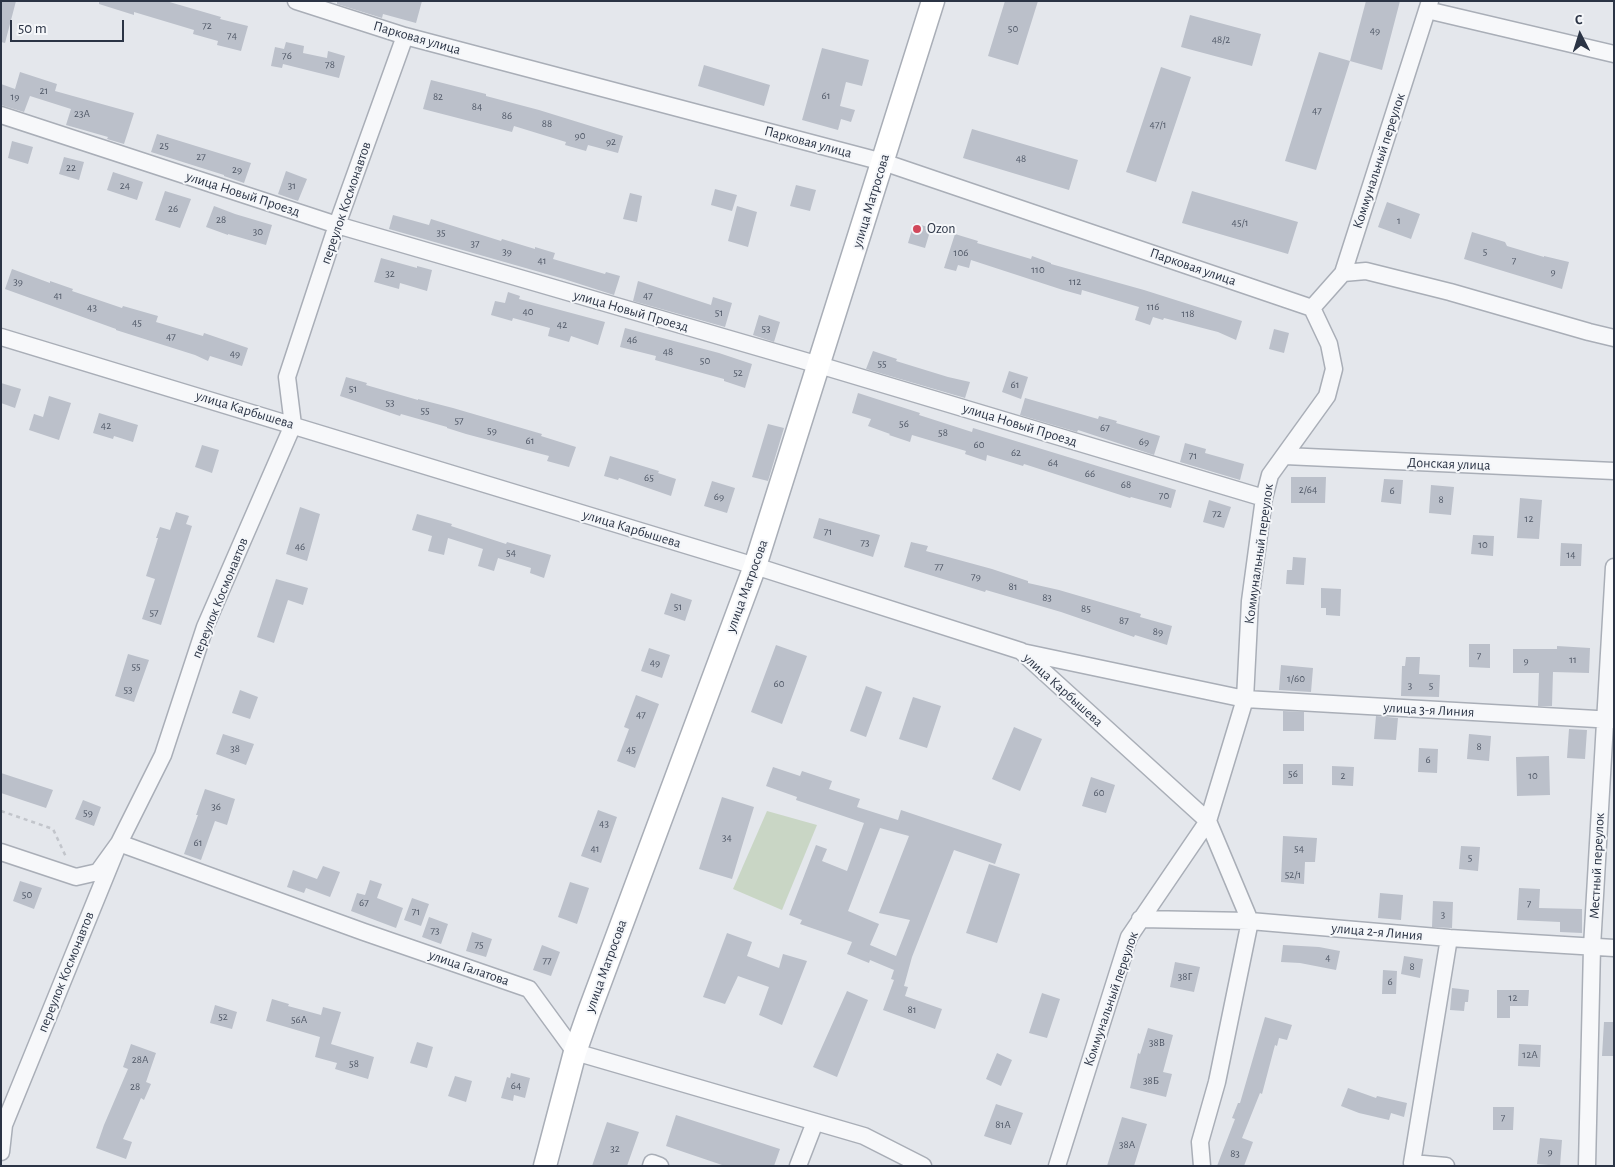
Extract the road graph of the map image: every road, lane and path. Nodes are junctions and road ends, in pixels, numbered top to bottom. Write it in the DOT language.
graph roads {
  1 [pos="296,1"];
  2 [pos="934,1"];
  3 [pos="1428,6"];
  4 [pos="405,36"];
  5 [pos="1614,54"];
  6 [pos="1,115"];
  7 [pos="883,162"];
  8 [pos="337,225"];
  9 [pos="1343,274"];
  10 [pos="1312,308"];
  11 [pos="1,337"];
  12 [pos="1614,338"];
  13 [pos="819,365"];
  14 [pos="293,424"];
  15 [pos="1285,456"];
  16 [pos="1614,471"];
  17 [pos="1264,498"];
  18 [pos="755,566"];
  19 [pos="1614,568"];
  20 [pos="1021,651"];
  21 [pos="1244,699"];
  22 [pos="1610,720"];
  23 [pos="1,811"];
  24 [pos="1208,821"];
  25 [pos="119,843"];
  26 [pos="1,852"];
  27 [pos="76,877"];
  28 [pos="1140,919"];
  29 [pos="1250,921"];
  30 [pos="1449,938"];
  31 [pos="1592,947"];
  32 [pos="1614,948"];
  33 [pos="575,1052"];
  34 [pos="815,1122"];
  35 [pos="1,1152"];
  36 [pos="545,1166"];
  37 [pos="651,1166"];
  38 [pos="660,1166"];
  39 [pos="798,1166"];
  40 [pos="924,1166"];
  41 [pos="1057,1166"];
  42 [pos="1202,1166"];
  43 [pos="1446,1166"];
  44 [pos="1587,1166"];
  1 -- 4 [label="street, Парковая улица"];
  2 -- 7 [label="street, улица Матросова"];
  3 -- 5 [label="street"];
  3 -- 9 [label="street, Коммунальный переулок"];
  4 -- 7 [label="street, Парковая улица"];
  4 -- 8 [label="street, переулок Космонавтов"];
  6 -- 8 [label="street, улица Новый Проезд"];
  7 -- 10 [label="street, Парковая улица"];
  7 -- 13 [label="street, улица Матросова"];
  8 -- 13 [label="street, улица Новый Проезд"];
  8 -- 14 [label="street, переулок Космонавтов"];
  9 -- 10 [label="street, Коммунальный переулок"];
  9 -- 12 [label="street"];
  10 -- 15 [label="street, Коммунальный переулок"];
  11 -- 14 [label="street, улица Карбышева"];
  13 -- 17 [label="street, улица Новый Проезд"];
  13 -- 18 [label="street, улица Матросова"];
  14 -- 18 [label="street, улица Карбышева"];
  14 -- 25 [label="street, переулок Космонавтов"];
  15 -- 16 [label="street, Донская улица"];
  15 -- 17 [label="street, Коммунальный переулок"];
  17 -- 21 [label="street, Коммунальный переулок"];
  18 -- 20 [label="street, улица Карбышева"];
  18 -- 33 [label="street, улица Матросова"];
  19 -- 22 [label="street, Местный переулок"];
  20 -- 21 [label="street, улица 3-я Линия"];
  20 -- 24 [label="street, улица Карбышева"];
  21 -- 22 [label="street, улица 3-я Линия"];
  21 -- 24 [label="street, Коммунальный переулок"];
  22 -- 31 [label="street, Местный переулок"];
  23 -- 27 [label="path"];
  24 -- 28 [label="street, Коммунальный переулок"];
  24 -- 29 [label="street"];
  25 -- 27 [label="street"];
  25 -- 33 [label="street, улица Галатова"];
  25 -- 35 [label="street, переулок Космонавтов"];
  26 -- 27 [label="street"];
  28 -- 29 [label="street, улица 2-я Линия"];
  28 -- 41 [label="street, Коммунальный переулок"];
  29 -- 30 [label="street, улица 2-я Линия"];
  29 -- 42 [label="street"];
  30 -- 31 [label="street, улица 2-я Линия"];
  30 -- 43 [label="street"];
  31 -- 32 [label="street, улица 2-я Линия"];
  31 -- 44 [label="street, Местный переулок"];
  33 -- 34 [label="street"];
  33 -- 36 [label="street, улица Матросова"];
  34 -- 39 [label="street"];
  34 -- 40 [label="street"];
  37 -- 38 [label="street"];
}
